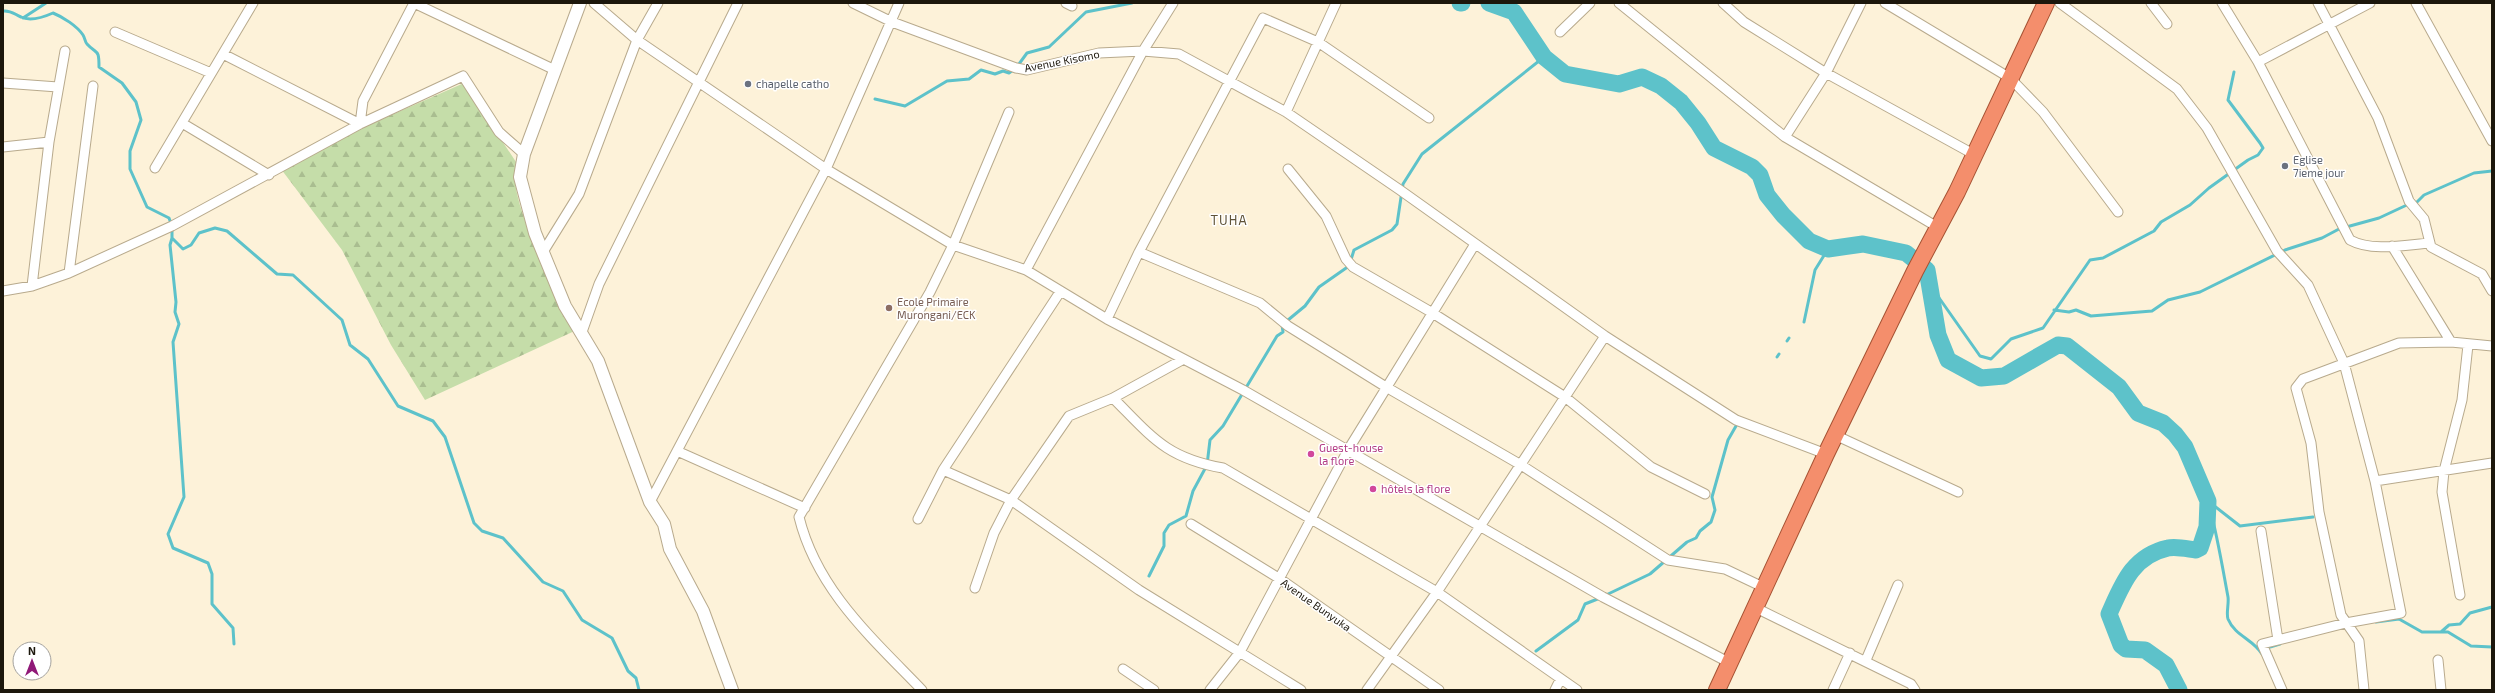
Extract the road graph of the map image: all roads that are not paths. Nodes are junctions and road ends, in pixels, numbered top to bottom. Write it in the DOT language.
graph roads {
  1 [pos="253,3"];
  2 [pos="414,3"];
  3 [pos="580,3"];
  4 [pos="594,3"];
  5 [pos="658,3"];
  6 [pos="738,3"];
  7 [pos="853,3"];
  8 [pos="899,3"];
  9 [pos="1173,3"];
  10 [pos="1336,3"];
  11 [pos="1590,3"];
  12 [pos="1619,3"];
  13 [pos="1723,3"];
  14 [pos="1861,3"];
  15 [pos="1885,3"];
  16 [pos="2046,3"];
  17 [pos="2060,3"];
  18 [pos="2151,3"];
  19 [pos="2222,3"];
  20 [pos="2318,3"];
  21 [pos="2370,3"];
  22 [pos="2416,3"];
  23 [pos="892,22"];
  24 [pos="2329,23"];
  25 [pos="2167,24"];
  26 [pos="115,32"];
  27 [pos="1560,32"];
  28 [pos="637,40"];
  29 [pos="1318,42"];
  30 [pos="65,51"];
  31 [pos="1143,51"];
  32 [pos="223,54"];
  33 [pos="2258,62"];
  34 [pos="555,70"];
  35 [pos="211,73"];
  36 [pos="1826,73"];
  37 [pos="2010,78"];
  38 [pos="1230,80"];
  39 [pos="3,83"];
  40 [pos="700,83"];
  41 [pos="92,86"];
  42 [pos="58,87"];
  43 [pos="1010,112"];
  44 [pos="1286,112"];
  45 [pos="1429,118"];
  46 [pos="182,123"];
  47 [pos="360,124"];
  48 [pos="1785,137"];
  49 [pos="2492,141"];
  50 [pos="49,142"];
  51 [pos="3,147"];
  52 [pos="524,154"];
  53 [pos="1975,155"];
  54 [pos="155,168"];
  55 [pos="826,169"];
  56 [pos="1288,169"];
  57 [pos="269,175"];
  58 [pos="2118,212"];
  59 [pos="1939,228"];
  60 [pos="2430,243"];
  61 [pos="1474,244"];
  62 [pos="953,245"];
  63 [pos="2392,246"];
  64 [pos="543,252"];
  65 [pos="1139,252"];
  66 [pos="1026,270"];
  67 [pos="69,273"];
  68 [pos="32,286"];
  69 [pos="3,291"];
  70 [pos="2492,291"];
  71 [pos="1060,292"];
  72 [pos="1431,312"];
  73 [pos="1107,319"];
  74 [pos="582,332"];
  75 [pos="1605,336"];
  76 [pos="2451,342"];
  77 [pos="2468,345"];
  78 [pos="2492,346"];
  79 [pos="1182,360"];
  80 [pos="2344,363"];
  81 [pos="1386,387"];
  82 [pos="1565,397"];
  83 [pos="1113,398"];
  84 [pos="1835,435"];
  85 [pos="1348,450"];
  86 [pos="677,451"];
  87 [pos="1826,454"];
  88 [pos="2492,463"];
  89 [pos="1521,465"];
  90 [pos="943,470"];
  91 [pos="2444,471"];
  92 [pos="2375,481"];
  93 [pos="1958,492"];
  94 [pos="1705,494"];
  95 [pos="1011,500"];
  96 [pos="650,502"];
  97 [pos="805,508"];
  98 [pos="918,519"];
  99 [pos="1312,519"];
  100 [pos="1191,524"];
  101 [pos="1481,526"];
  102 [pos="2261,531"];
  103 [pos="1280,579"];
  104 [pos="1898,585"];
  105 [pos="975,588"];
  106 [pos="1765,588"];
  107 [pos="1437,592"];
  108 [pos="2460,595"];
  109 [pos="1756,608"];
  110 [pos="2346,623"];
  111 [pos="2278,640"];
  112 [pos="1240,652"];
  113 [pos="1850,652"];
  114 [pos="1390,656"];
  115 [pos="1866,660"];
  116 [pos="2438,660"];
  117 [pos="1730,662"];
  118 [pos="1123,669"];
  119 [pos="1560,680"];
  120 [pos="732,690"];
  121 [pos="922,690"];
  122 [pos="1154,690"];
  123 [pos="1210,690"];
  124 [pos="1300,690"];
  125 [pos="1367,690"];
  126 [pos="1439,690"];
  127 [pos="1555,690"];
  128 [pos="1577,690"];
  129 [pos="1717,690"];
  130 [pos="1833,690"];
  131 [pos="1915,690"];
  132 [pos="2282,690"];
  133 [pos="2364,690"];
  134 [pos="2441,690"];
  1 -- 32 [label="street"];
  2 -- 34 [label="street"];
  2 -- 47 [label="street"];
  3 -- 34 [label="street"];
  4 -- 28 [label="street"];
  5 -- 28 [label="street"];
  6 -- 40 [label="street"];
  7 -- 23 [label="street, Avenue Kisomo"];
  8 -- 23 [label="street"];
  9 -- 31 [label="street"];
  10 -- 29 [label="street"];
  11 -- 27 [label="street"];
  12 -- 48 [label="street"];
  13 -- 36 [label="street"];
  14 -- 36 [label="street"];
  15 -- 37 [label="street"];
  16 -- 37 [label="highway"];
  17 -- 80 [label="street"];
  18 -- 25 [label="street"];
  19 -- 33 [label="street"];
  20 -- 24 [label="street"];
  21 -- 24 [label="street"];
  22 -- 49 [label="street"];
  23 -- 31 [label="street, Avenue Kisomo"];
  23 -- 55 [label="street"];
  24 -- 33 [label="street"];
  24 -- 60 [label="street"];
  26 -- 35 [label="street"];
  28 -- 40 [label="street"];
  28 -- 64 [label="street"];
  29 -- 38 [label="street"];
  29 -- 44 [label="street"];
  29 -- 45 [label="street"];
  30 -- 42 [label="street"];
  31 -- 38 [label="street, Avenue Kisomo"];
  31 -- 66 [label="street"];
  32 -- 35 [label="street"];
  32 -- 47 [label="street"];
  33 -- 63 [label="street"];
  34 -- 52 [label="street"];
  35 -- 46 [label="street"];
  36 -- 48 [label="street"];
  36 -- 53 [label="street"];
  37 -- 53 [label="highway"];
  37 -- 58 [label="street"];
  38 -- 44 [label="street, Avenue Kisomo"];
  38 -- 65 [label="street"];
  39 -- 42 [label="street"];
  40 -- 55 [label="street"];
  40 -- 74 [label="street"];
  41 -- 67 [label="street"];
  42 -- 50 [label="street"];
  43 -- 62 [label="street"];
  44 -- 61 [label="street, Avenue Kisomo"];
  46 -- 54 [label="street"];
  46 -- 57 [label="street"];
  47 -- 52 [label="street"];
  47 -- 57 [label="street"];
  48 -- 59 [label="street"];
  50 -- 51 [label="street"];
  50 -- 68 [label="street"];
  52 -- 64 [label="street"];
  53 -- 59 [label="highway"];
  55 -- 62 [label="street"];
  55 -- 86 [label="street"];
  56 -- 72 [label="street"];
  57 -- 67 [label="street"];
  59 -- 84 [label="highway"];
  60 -- 63 [label="street"];
  60 -- 70 [label="street"];
  61 -- 72 [label="street"];
  61 -- 75 [label="street, Avenue Kisomo"];
  62 -- 66 [label="street"];
  62 -- 97 [label="street"];
  63 -- 76 [label="street"];
  64 -- 74 [label="street"];
  65 -- 73 [label="street"];
  65 -- 81 [label="street"];
  66 -- 71 [label="street"];
  67 -- 68 [label="street"];
  68 -- 69 [label="street"];
  71 -- 73 [label="street"];
  71 -- 90 [label="street"];
  72 -- 81 [label="street"];
  72 -- 82 [label="street"];
  73 -- 79 [label="street"];
  74 -- 96 [label="street"];
  75 -- 82 [label="street"];
  75 -- 87 [label="street, Avenue Kisomo"];
  76 -- 77 [label="street"];
  76 -- 80 [label="street"];
  77 -- 78 [label="street"];
  77 -- 91 [label="street"];
  79 -- 83 [label="street"];
  79 -- 85 [label="street"];
  80 -- 92 [label="street"];
  80 -- 110 [label="street"];
  81 -- 85 [label="street"];
  81 -- 89 [label="street"];
  82 -- 89 [label="street"];
  82 -- 94 [label="street"];
  83 -- 95 [label="street"];
  83 -- 99 [label="street"];
  84 -- 87 [label="highway"];
  84 -- 93 [label="street"];
  85 -- 99 [label="street"];
  85 -- 101 [label="street"];
  86 -- 96 [label="street"];
  86 -- 97 [label="street"];
  87 -- 106 [label="highway"];
  88 -- 91 [label="street"];
  89 -- 101 [label="street"];
  89 -- 106 [label="street"];
  90 -- 95 [label="street"];
  90 -- 98 [label="street"];
  91 -- 92 [label="street"];
  91 -- 108 [label="street"];
  92 -- 110 [label="street"];
  95 -- 105 [label="street"];
  95 -- 112 [label="street"];
  96 -- 120 [label="street"];
  97 -- 121 [label="street"];
  99 -- 103 [label="street"];
  99 -- 107 [label="street"];
  100 -- 103 [label="street, Avenue Bunyuka"];
  101 -- 107 [label="street"];
  101 -- 117 [label="street"];
  102 -- 111 [label="street"];
  103 -- 112 [label="street"];
  103 -- 114 [label="street, Avenue Bunyuka"];
  104 -- 115 [label="street"];
  106 -- 109 [label="highway"];
  107 -- 114 [label="street"];
  107 -- 119 [label="street"];
  109 -- 113 [label="street"];
  109 -- 117 [label="highway"];
  110 -- 111 [label="street"];
  110 -- 133 [label="street"];
  111 -- 132 [label="street"];
  112 -- 123 [label="street"];
  112 -- 124 [label="street"];
  113 -- 115 [label="street"];
  113 -- 130 [label="street"];
  114 -- 125 [label="street"];
  114 -- 126 [label="street, Avenue Bunyuka"];
  115 -- 131 [label="street"];
  116 -- 134 [label="street"];
  117 -- 129 [label="highway"];
  118 -- 122 [label="street"];
  119 -- 127 [label="street"];
  119 -- 128 [label="street"];
}
